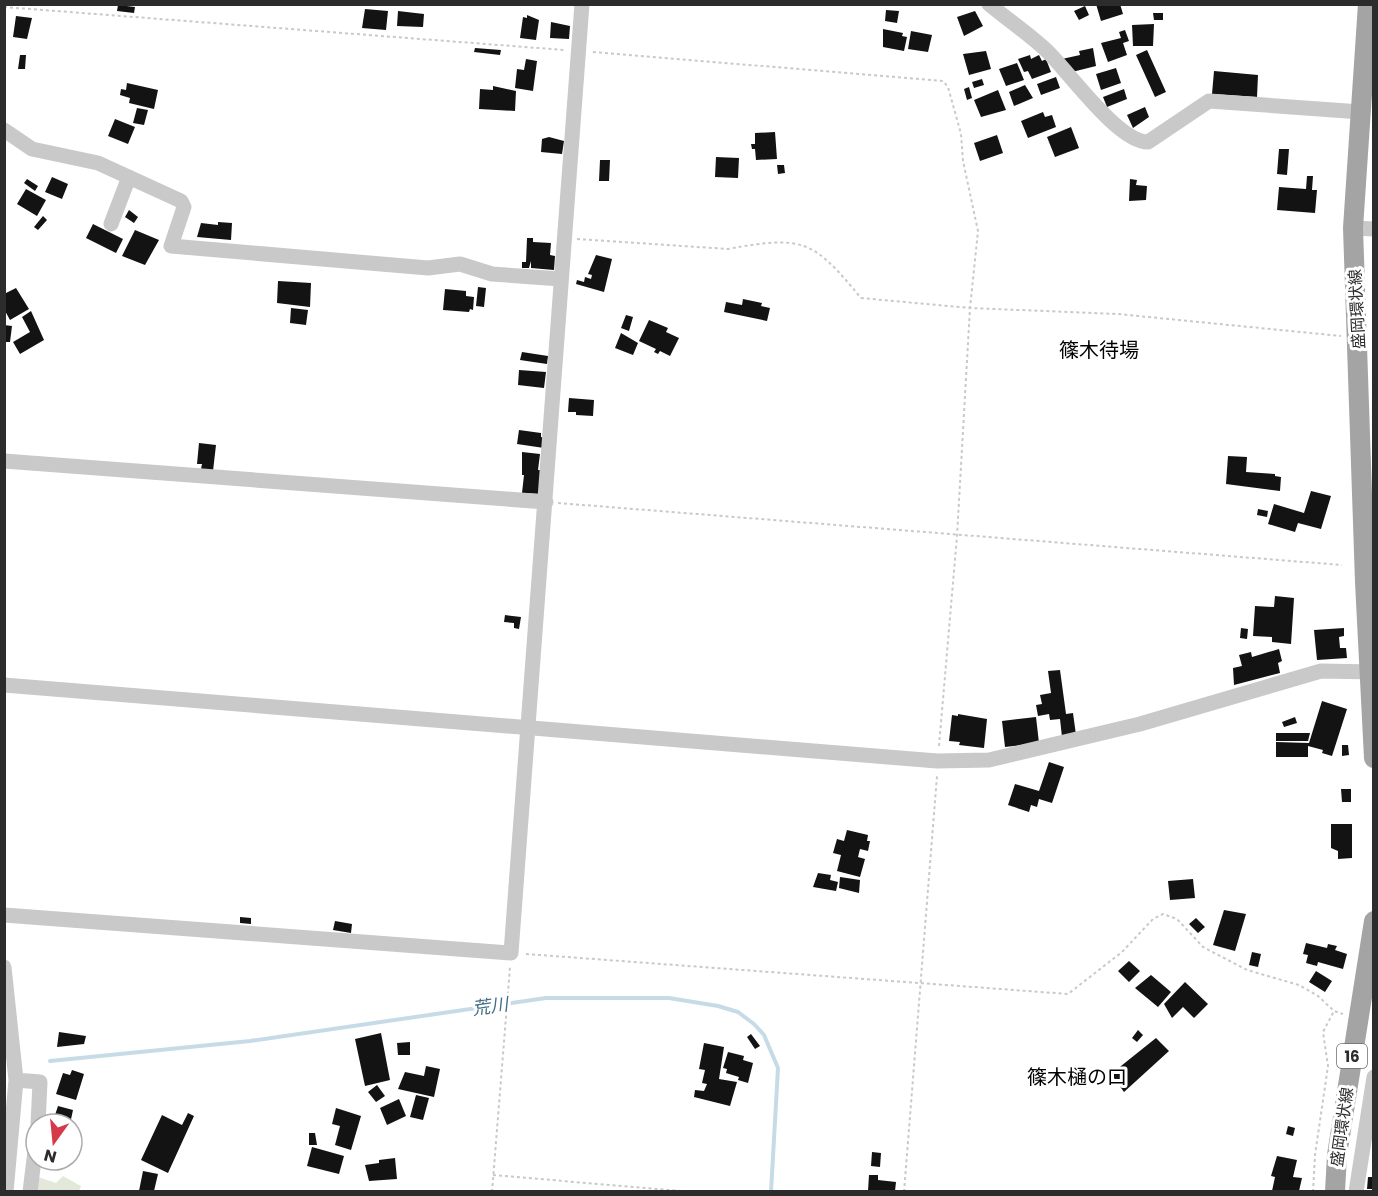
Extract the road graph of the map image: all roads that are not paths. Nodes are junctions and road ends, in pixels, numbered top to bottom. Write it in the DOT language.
graph roads {
  1 [pos="582,4"];
  2 [pos="989,4"];
  3 [pos="1368,4"];
  4 [pos="1361,112"];
  5 [pos="4,130"];
  6 [pos="129,177"];
  7 [pos="111,224"];
  8 [pos="1353,228"];
  9 [pos="1374,229"];
  10 [pos="561,279"];
  11 [pos="4,461"];
  12 [pos="546,502"];
  13 [pos="1369,583"];
  14 [pos="1371,672"];
  15 [pos="4,685"];
  16 [pos="528,727"];
  17 [pos="1374,758"];
  18 [pos="4,915"];
  19 [pos="1374,921"];
  20 [pos="4,967"];
  21 [pos="1374,1077"];
  22 [pos="16,1080"];
  23 [pos="1371,1101"];
  24 [pos="39,1112"];
  25 [pos="32,1172"];
  26 [pos="6,1191"];
  27 [pos="30,1191"];
  28 [pos="1335,1191"];
  29 [pos="1356,1191"];
  1 -- 10 [label="street"];
  2 -- 4 [label="street"];
  3 -- 4 [label="main road, 盛岡環状線"];
  4 -- 8 [label="main road, 盛岡環状線"];
  5 -- 6 [label="street"];
  6 -- 7 [label="street"];
  6 -- 10 [label="street"];
  8 -- 9 [label="street"];
  8 -- 13 [label="main road, 盛岡環状線"];
  10 -- 12 [label="street"];
  11 -- 12 [label="street"];
  12 -- 16 [label="street"];
  13 -- 14 [label="main road, 盛岡環状線"];
  14 -- 16 [label="street"];
  14 -- 17 [label="main road, 盛岡環状線"];
  15 -- 16 [label="street"];
  16 -- 18 [label="street"];
  19 -- 28 [label="main road, 盛岡環状線 / 16"];
  20 -- 22 [label="street"];
  21 -- 23 [label="street"];
  22 -- 24 [label="street"];
  22 -- 26 [label="street"];
  23 -- 29 [label="street"];
  25 -- 27 [label="street"];
}
